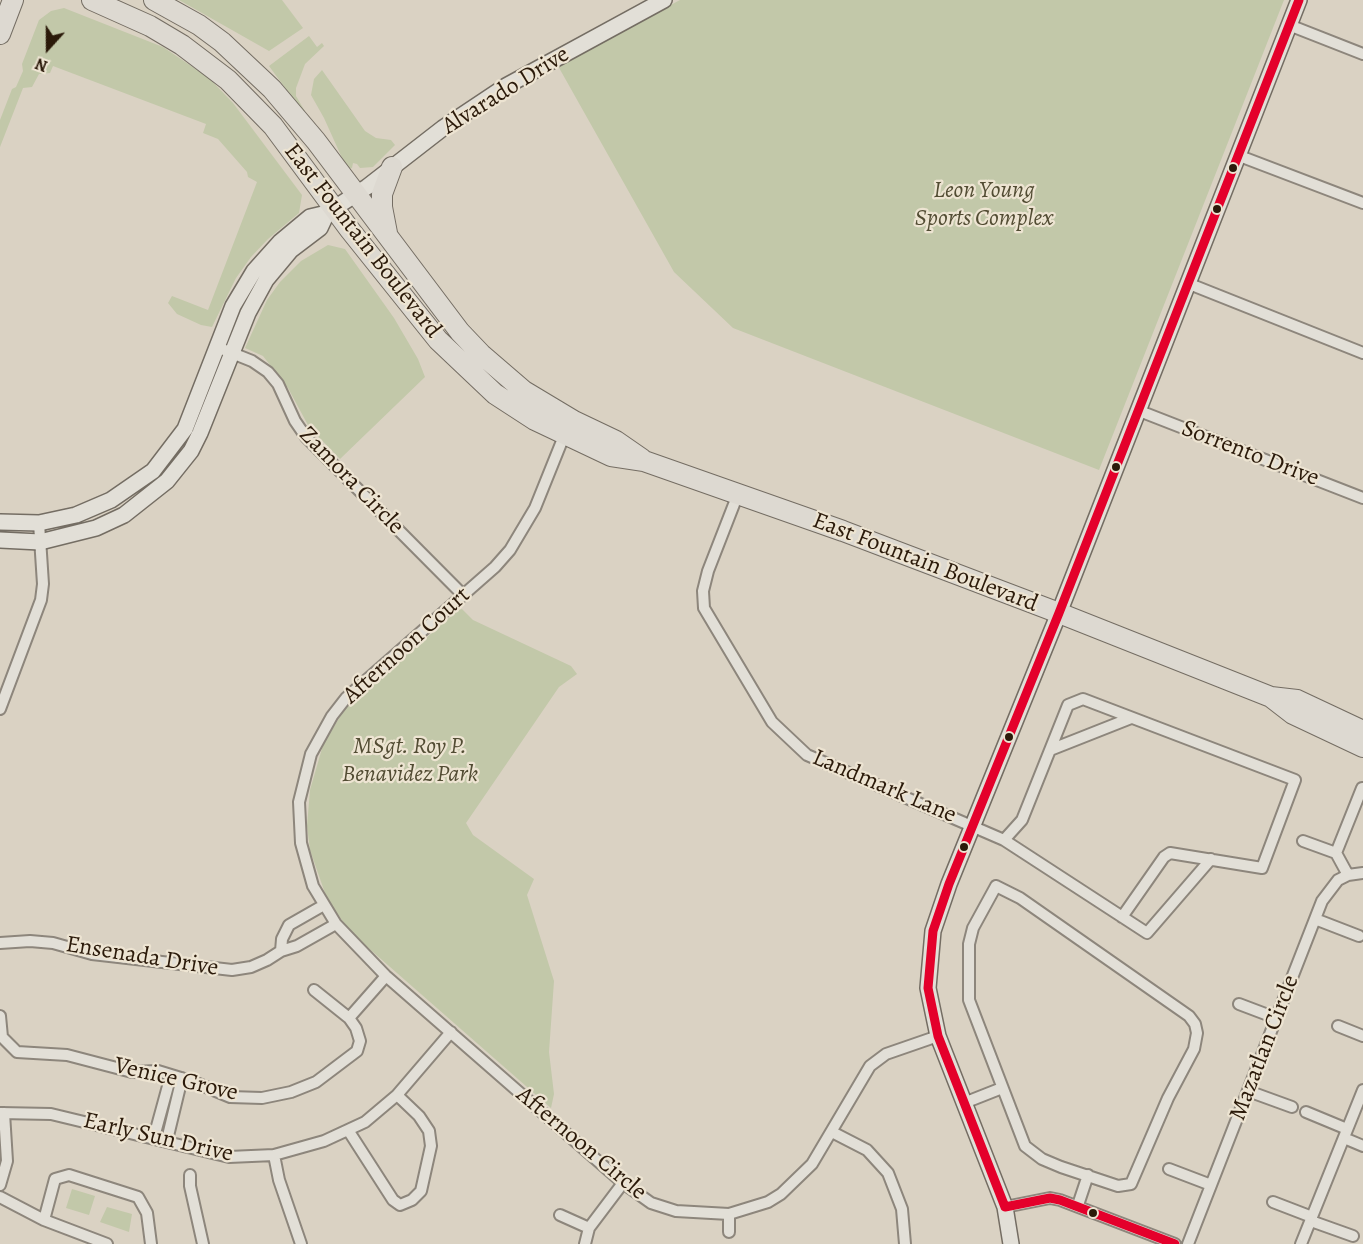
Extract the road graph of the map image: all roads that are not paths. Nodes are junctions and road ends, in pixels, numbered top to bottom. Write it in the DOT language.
graph roads {
  1 [pos="13,0"];
  2 [pos="92,0"];
  3 [pos="154,0"];
  4 [pos="664,0"];
  5 [pos="1299,0"];
  6 [pos="647,4"];
  7 [pos="1289,25"];
  8 [pos="0,34"];
  9 [pos="1363,54"];
  10 [pos="1237,155"];
  11 [pos="392,167"];
  12 [pos="355,194"];
  13 [pos="1363,203"];
  14 [pos="331,211"];
  15 [pos="389,238"];
  16 [pos="1187,283"];
  17 [pos="217,347"];
  18 [pos="232,352"];
  19 [pos="1363,353"];
  20 [pos="1137,410"];
  21 [pos="564,436"];
  22 [pos="644,460"];
  23 [pos="738,494"];
  24 [pos="1363,498"];
  25 [pos="0,522"];
  26 [pos="39,523"];
  27 [pos="0,540"];
  28 [pos="40,542"];
  29 [pos="463,595"];
  30 [pos="1059,613"];
  31 [pos="1271,697"];
  32 [pos="0,709"];
  33 [pos="1131,718"];
  34 [pos="1363,731"];
  35 [pos="1363,747"];
  36 [pos="1050,750"];
  37 [pos="1362,788"];
  38 [pos="973,825"];
  39 [pos="1004,840"];
  40 [pos="1303,841"];
  41 [pos="1336,853"];
  42 [pos="1210,859"];
  43 [pos="1363,873"];
  44 [pos="1348,875"];
  45 [pos="324,905"];
  46 [pos="1122,917"];
  47 [pos="1315,919"];
  48 [pos="336,924"];
  49 [pos="1359,936"];
  50 [pos="0,943"];
  51 [pos="280,951"];
  52 [pos="386,976"];
  53 [pos="314,990"];
  54 [pos="1239,1004"];
  55 [pos="0,1016"];
  56 [pos="349,1018"];
  57 [pos="1276,1018"];
  58 [pos="1338,1026"];
  59 [pos="451,1032"];
  60 [pos="938,1036"];
  61 [pos="1363,1036"];
  62 [pos="176,1076"];
  63 [pos="1002,1088"];
  64 [pos="1363,1090"];
  65 [pos="1248,1091"];
  66 [pos="397,1095"];
  67 [pos="964,1103"];
  68 [pos="1292,1107"];
  69 [pos="1306,1112"];
  70 [pos="2,1113"];
  71 [pos="348,1130"];
  72 [pos="832,1132"];
  73 [pos="1345,1134"];
  74 [pos="153,1137"];
  75 [pos="167,1140"];
  76 [pos="1363,1146"];
  77 [pos="274,1155"];
  78 [pos="1169,1169"];
  79 [pos="190,1175"];
  80 [pos="1088,1175"];
  81 [pos="623,1183"];
  82 [pos="0,1185"];
  83 [pos="1211,1185"];
  84 [pos="0,1197"];
  85 [pos="1273,1202"];
  86 [pos="1078,1205"];
  87 [pos="1005,1208"];
  88 [pos="729,1214"];
  89 [pos="560,1215"];
  90 [pos="1311,1219"];
  91 [pos="44,1220"];
  92 [pos="589,1228"];
  93 [pos="729,1232"];
  94 [pos="1353,1236"];
  95 [pos="107,1244"];
  96 [pos="151,1244"];
  97 [pos="203,1244"];
  98 [pos="301,1244"];
  99 [pos="587,1244"];
  100 [pos="905,1244"];
  101 [pos="1011,1244"];
  102 [pos="1175,1244"];
  103 [pos="1188,1244"];
  104 [pos="1301,1244"];
  1 -- 8 [label="highway"];
  2 -- 14 [label="highway, East Fountain Boulevard"];
  3 -- 12 [label="highway, East Fountain Boulevard"];
  4 -- 6 [label="street, Alvarado Drive"];
  5 -- 7 [label="street"];
  6 -- 11 [label="street, Alvarado Drive"];
  7 -- 9 [label="street"];
  7 -- 10 [label="street"];
  10 -- 13 [label="street"];
  10 -- 16 [label="street"];
  11 -- 12 [label="street, Alvarado Drive"];
  11 -- 15 [label="highway"];
  12 -- 14 [label="street, Alvarado Drive"];
  12 -- 15 [label="highway, East Fountain Boulevard"];
  14 -- 17 [label="street"];
  14 -- 18 [label="street"];
  14 -- 21 [label="highway, East Fountain Boulevard"];
  15 -- 22 [label="highway, East Fountain Boulevard"];
  16 -- 19 [label="street"];
  16 -- 20 [label="street"];
  17 -- 18 [label="street, Zamora Circle"];
  17 -- 26 [label="street"];
  18 -- 28 [label="street"];
  18 -- 29 [label="street, Zamora Circle"];
  20 -- 24 [label="street, Sorrento Drive"];
  20 -- 30 [label="street"];
  21 -- 22 [label="highway, East Fountain Boulevard"];
  21 -- 29 [label="street, Afternoon Court"];
  22 -- 23 [label="highway, East Fountain Boulevard"];
  23 -- 30 [label="highway, East Fountain Boulevard"];
  23 -- 38 [label="street, Landmark Lane"];
  25 -- 26 [label="street"];
  26 -- 28 [label="street"];
  27 -- 28 [label="street"];
  28 -- 32 [label="street"];
  29 -- 45 [label="street, Afternoon Court"];
  30 -- 31 [label="highway, East Fountain Boulevard"];
  30 -- 38 [label="street"];
  31 -- 34 [label="highway, East Fountain Boulevard"];
  31 -- 35 [label="highway, East Fountain Boulevard"];
  33 -- 36 [label="street"];
  33 -- 36 [label="street"];
  33 -- 42 [label="street"];
  36 -- 39 [label="street"];
  37 -- 41 [label="street"];
  38 -- 39 [label="street, Landmark Lane"];
  38 -- 60 [label="street"];
  39 -- 46 [label="street, Landmark Lane"];
  40 -- 41 [label="street"];
  41 -- 44 [label="street"];
  42 -- 46 [label="street"];
  42 -- 46 [label="street, Landmark Lane"];
  43 -- 44 [label="street"];
  44 -- 47 [label="street, Mazatlan Circle"];
  45 -- 48 [label="street, Afternoon Court"];
  45 -- 51 [label="street"];
  47 -- 49 [label="street"];
  47 -- 57 [label="street, Mazatlan Circle"];
  48 -- 51 [label="street, Ensenada Drive"];
  48 -- 52 [label="street, Afternoon Court"];
  50 -- 51 [label="street, Ensenada Drive"];
  52 -- 56 [label="street"];
  52 -- 59 [label="street, Afternoon Court"];
  53 -- 56 [label="street"];
  54 -- 57 [label="street"];
  55 -- 62 [label="street, Venice Grove"];
  56 -- 62 [label="street, Venice Grove"];
  57 -- 65 [label="street, Mazatlan Circle"];
  58 -- 61 [label="street"];
  59 -- 66 [label="street, Early Sun Drive"];
  59 -- 81 [label="street, Afternoon Circle"];
  60 -- 67 [label="street"];
  60 -- 72 [label="street, Afternoon Circle"];
  62 -- 74 [label="street"];
  62 -- 75 [label="street"];
  63 -- 67 [label="street"];
  63 -- 80 [label="street"];
  63 -- 80 [label="street"];
  64 -- 73 [label="street"];
  65 -- 68 [label="street"];
  65 -- 83 [label="street, Mazatlan Circle"];
  66 -- 71 [label="street, Early Sun Drive"];
  66 -- 71 [label="street"];
  67 -- 87 [label="street"];
  69 -- 73 [label="street"];
  70 -- 74 [label="street, Early Sun Drive"];
  70 -- 82 [label="street"];
  71 -- 77 [label="street, Early Sun Drive"];
  72 -- 88 [label="street, Afternoon Circle"];
  72 -- 100 [label="street"];
  73 -- 76 [label="street"];
  73 -- 90 [label="street"];
  74 -- 75 [label="street, Early Sun Drive"];
  75 -- 77 [label="street, Early Sun Drive"];
  77 -- 98 [label="street"];
  78 -- 83 [label="street"];
  79 -- 97 [label="street"];
  80 -- 86 [label="street"];
  81 -- 88 [label="street, Afternoon Circle"];
  81 -- 92 [label="street"];
  83 -- 103 [label="street, Mazatlan Circle"];
  84 -- 91 [label="street"];
  85 -- 90 [label="street"];
  86 -- 87 [label="street"];
  86 -- 102 [label="street"];
  87 -- 101 [label="street"];
  88 -- 93 [label="street"];
  89 -- 92 [label="street"];
  90 -- 94 [label="street"];
  90 -- 104 [label="street"];
  91 -- 95 [label="street"];
  91 -- 96 [label="street"];
  92 -- 99 [label="street"];
}
